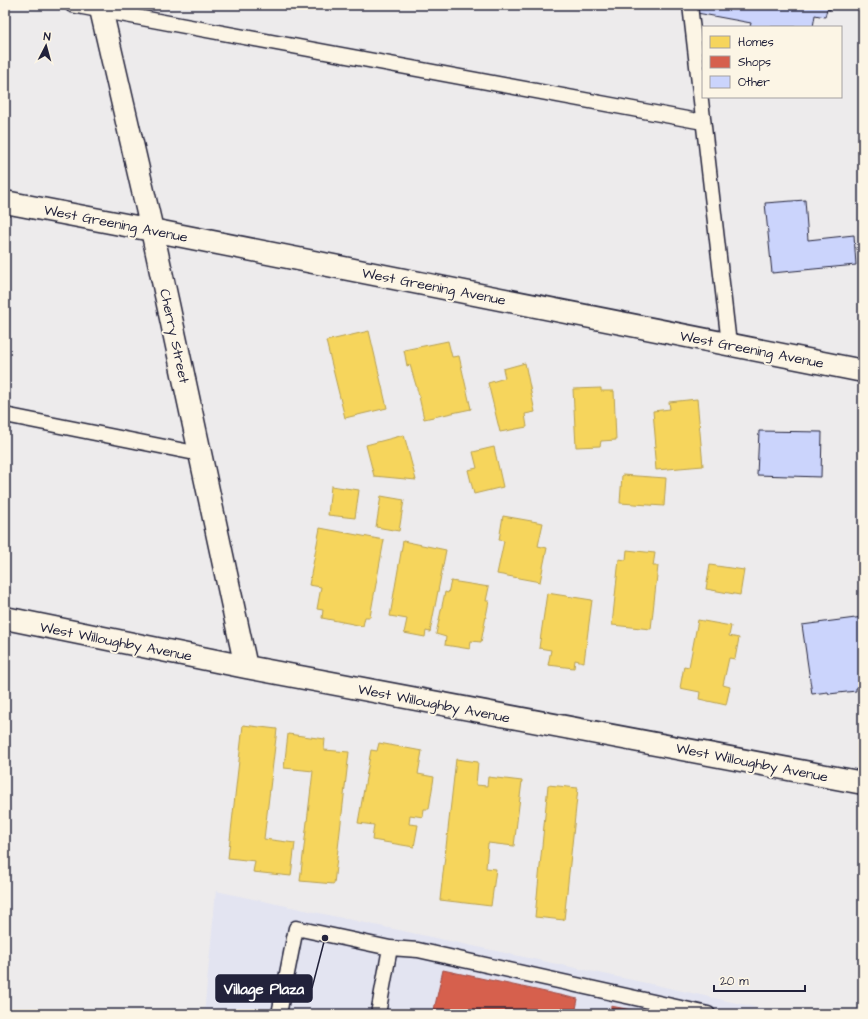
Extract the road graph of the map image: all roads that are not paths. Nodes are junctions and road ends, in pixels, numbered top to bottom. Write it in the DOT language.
graph roads {
  1 [pos="72,5"];
  2 [pos="690,5"];
  3 [pos="101,8"];
  4 [pos="704,122"];
  5 [pos="5,202"];
  6 [pos="152,230"];
  7 [pos="729,344"];
  8 [pos="863,371"];
  9 [pos="5,415"];
  10 [pos="200,454"];
  11 [pos="5,618"];
  12 [pos="246,667"];
  13 [pos="863,783"];
  14 [pos="390,948"];
  15 [pos="278,1014"];
  16 [pos="378,1014"];
  17 [pos="708,1014"];
  1 -- 3 [label="lane"];
  2 -- 4 [label="lane"];
  3 -- 4 [label="lane"];
  3 -- 6 [label="street, Cherry Street"];
  4 -- 7 [label="lane"];
  5 -- 6 [label="street, West Greening Avenue"];
  6 -- 7 [label="street, West Greening Avenue"];
  6 -- 10 [label="street, Cherry Street"];
  7 -- 8 [label="street, West Greening Avenue"];
  9 -- 10 [label="lane"];
  10 -- 12 [label="street, Cherry Street"];
  11 -- 12 [label="street, West Willoughby Avenue"];
  12 -- 13 [label="street, West Willoughby Avenue"];
  14 -- 15 [label="lane"];
  14 -- 16 [label="lane"];
  14 -- 17 [label="lane"];
}
